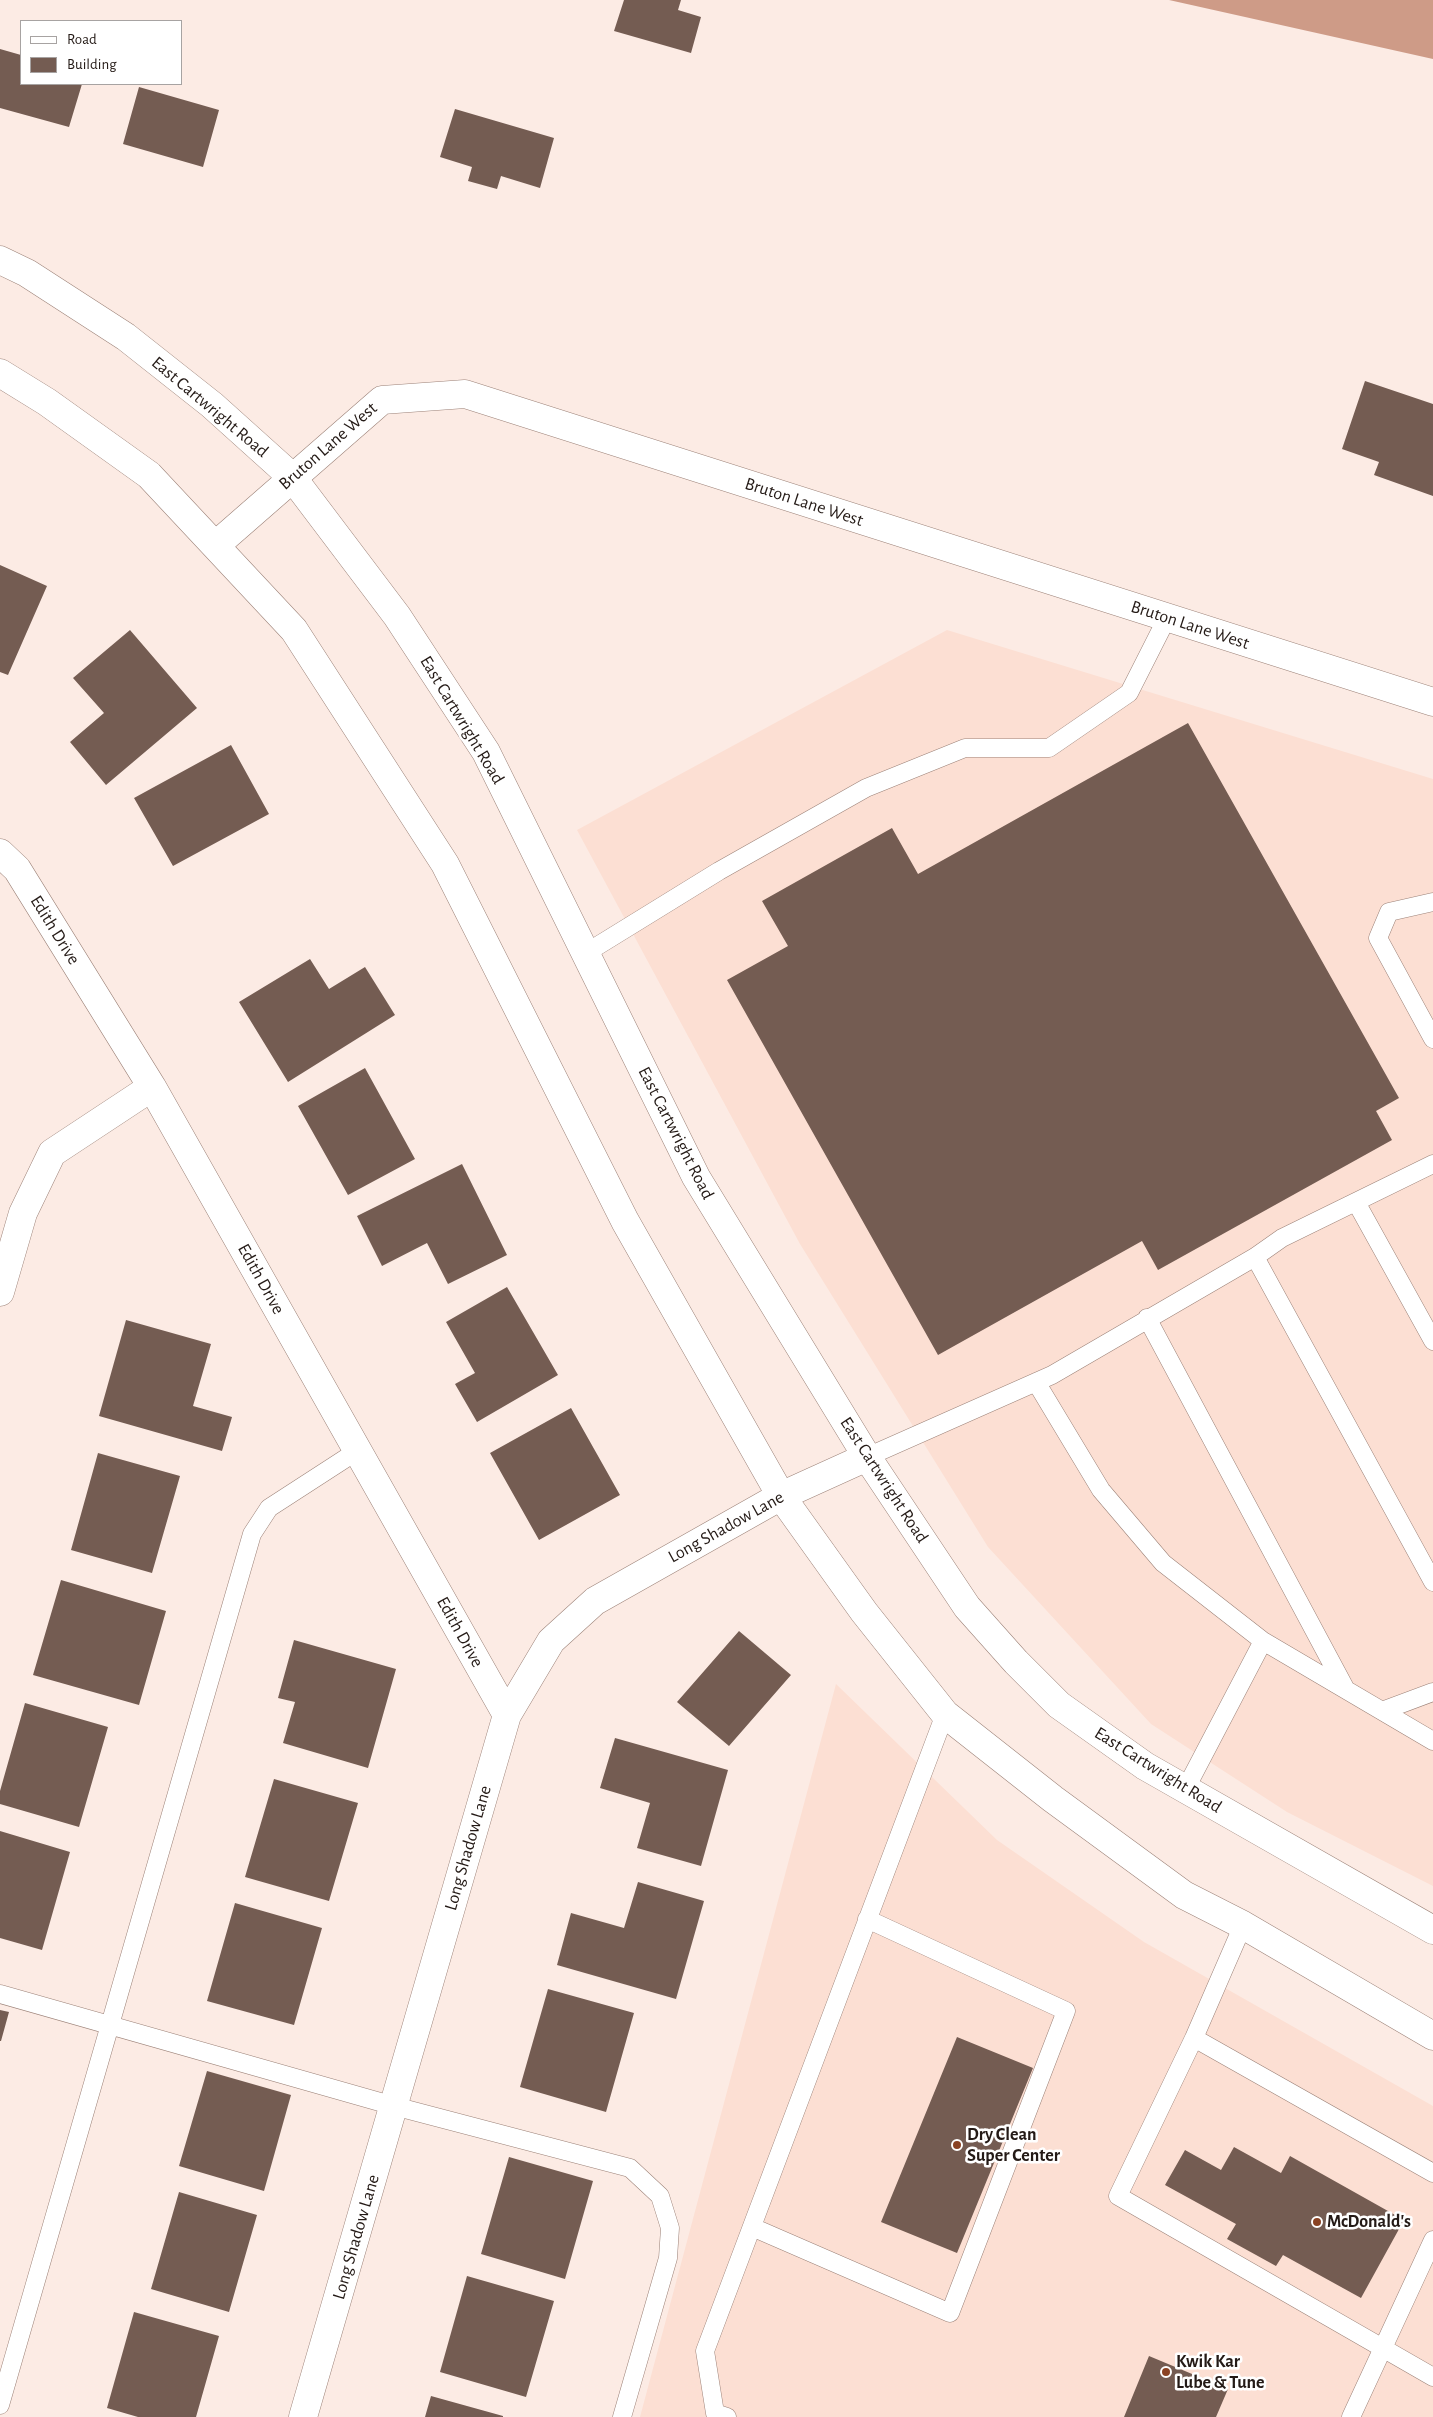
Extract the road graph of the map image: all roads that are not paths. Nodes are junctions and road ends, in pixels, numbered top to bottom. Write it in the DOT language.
graph roads {
  1 [pos="0,260"];
  2 [pos="0,373"];
  3 [pos="292,477"];
  4 [pos="216,545"];
  5 [pos="1167,618"];
  6 [pos="1433,702"];
  7 [pos="0,853"];
  8 [pos="1433,902"];
  9 [pos="586,953"];
  10 [pos="1433,1039"];
  11 [pos="152,1088"];
  12 [pos="1433,1164"];
  13 [pos="1356,1202"];
  14 [pos="1255,1257"];
  15 [pos="0,1292"];
  16 [pos="1147,1318"];
  17 [pos="1433,1341"];
  18 [pos="1036,1382"];
  19 [pos="357,1450"];
  20 [pos="867,1457"];
  21 [pos="781,1496"];
  22 [pos="1433,1582"];
  23 [pos="1263,1641"];
  24 [pos="1346,1689"];
  25 [pos="1433,1692"];
  26 [pos="1382,1711"];
  27 [pos="945,1714"];
  28 [pos="507,1715"];
  29 [pos="1433,1741"];
  30 [pos="1185,1790"];
  31 [pos="867,1919"];
  32 [pos="1243,1925"];
  33 [pos="1433,1930"];
  34 [pos="0,1994"];
  35 [pos="110,2025"];
  36 [pos="1433,2036"];
  37 [pos="1194,2038"];
  38 [pos="394,2106"];
  39 [pos="1433,2173"];
  40 [pos="752,2227"];
  41 [pos="1433,2240"];
  42 [pos="1382,2347"];
  43 [pos="1433,2377"];
  44 [pos="0,2405"];
  45 [pos="303,2417"];
  46 [pos="622,2417"];
  47 [pos="727,2417"];
  48 [pos="1352,2417"];
  1 -- 3 [label="main road, East Cartwright Road"];
  2 -- 4 [label="main road"];
  3 -- 4 [label="main road, Bruton Lane West"];
  3 -- 5 [label="main road, Bruton Lane West"];
  3 -- 9 [label="main road, East Cartwright Road"];
  4 -- 21 [label="main road"];
  5 -- 6 [label="main road, Bruton Lane West"];
  5 -- 9 [label="lane"];
  7 -- 11 [label="main road, Edith Drive"];
  8 -- 10 [label="lane"];
  9 -- 20 [label="main road, East Cartwright Road"];
  11 -- 15 [label="main road"];
  11 -- 19 [label="main road, Edith Drive"];
  12 -- 13 [label="lane"];
  13 -- 14 [label="lane"];
  13 -- 17 [label="lane"];
  14 -- 16 [label="lane"];
  14 -- 22 [label="lane"];
  16 -- 18 [label="lane"];
  16 -- 24 [label="lane"];
  18 -- 20 [label="lane"];
  18 -- 23 [label="lane"];
  19 -- 28 [label="main road, Edith Drive"];
  19 -- 35 [label="lane"];
  20 -- 21 [label="main road, Long Shadow Lane"];
  20 -- 30 [label="main road, East Cartwright Road"];
  21 -- 27 [label="main road"];
  21 -- 28 [label="main road, Long Shadow Lane"];
  23 -- 24 [label="lane"];
  23 -- 30 [label="lane"];
  24 -- 26 [label="lane"];
  25 -- 26 [label="lane"];
  26 -- 29 [label="lane"];
  27 -- 31 [label="lane"];
  27 -- 32 [label="main road"];
  28 -- 38 [label="main road, Long Shadow Lane"];
  30 -- 33 [label="main road, East Cartwright Road"];
  31 -- 40 [label="lane"];
  31 -- 40 [label="lane"];
  32 -- 36 [label="main road"];
  32 -- 37 [label="lane"];
  34 -- 35 [label="lane"];
  35 -- 38 [label="lane"];
  35 -- 44 [label="lane"];
  37 -- 39 [label="lane"];
  37 -- 42 [label="lane"];
  38 -- 45 [label="main road, Long Shadow Lane"];
  38 -- 46 [label="lane"];
  40 -- 47 [label="lane"];
  41 -- 42 [label="lane"];
  42 -- 43 [label="lane"];
  42 -- 48 [label="lane"];
}
